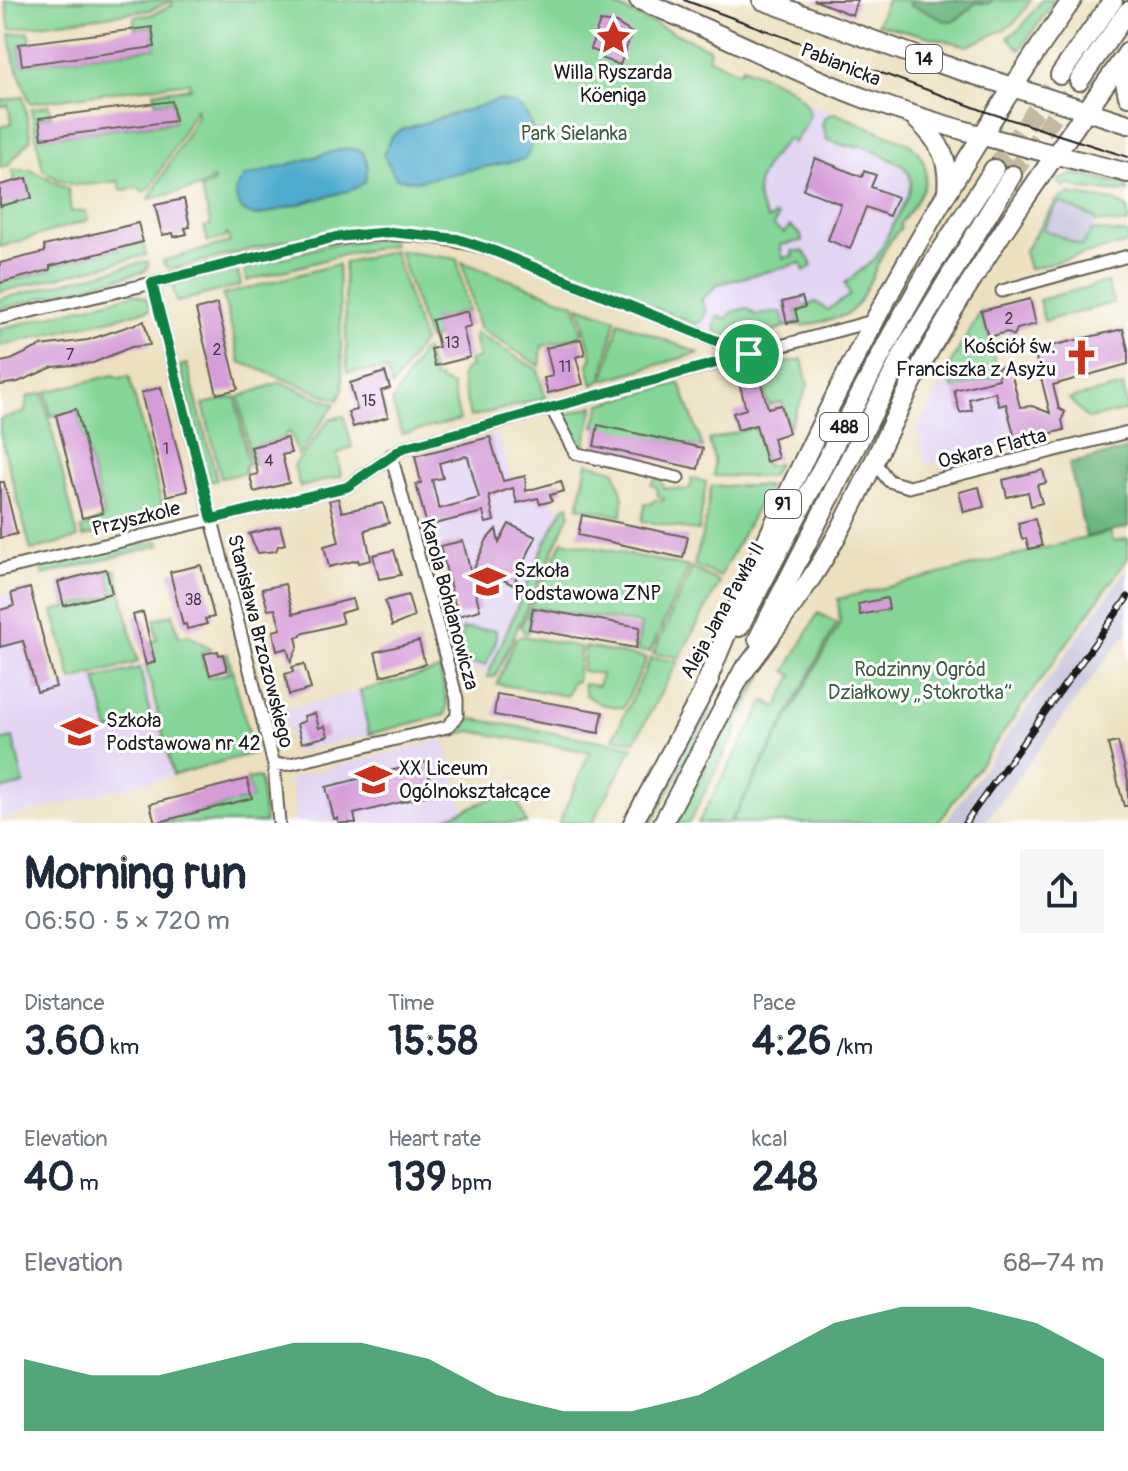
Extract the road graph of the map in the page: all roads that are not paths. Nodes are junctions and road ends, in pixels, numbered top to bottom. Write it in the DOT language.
graph roads {
  1 [pos="639,0"];
  2 [pos="762,0"];
  3 [pos="1072,0"];
  4 [pos="1113,0"];
  5 [pos="1128,11"];
  6 [pos="1126,56"];
  7 [pos="1060,75"];
  8 [pos="1079,81"];
  9 [pos="1013,87"];
  10 [pos="1128,96"];
  11 [pos="1087,111"];
  12 [pos="912,115"];
  13 [pos="1128,124"];
  14 [pos="982,136"];
  15 [pos="1056,155"];
  16 [pos="994,169"];
  17 [pos="1128,173"];
  18 [pos="1012,175"];
  19 [pos="947,195"];
  20 [pos="1128,256"];
  21 [pos="152,283"];
  22 [pos="1002,291"];
  23 [pos="0,318"];
  24 [pos="873,321"];
  25 [pos="749,354"];
  26 [pos="552,409"];
  27 [pos="1128,432"];
  28 [pos="391,455"];
  29 [pos="874,462"];
  30 [pos="678,478"];
  31 [pos="212,519"];
  32 [pos="0,570"];
  33 [pos="739,678"];
  34 [pos="703,691"];
  35 [pos="274,765"];
  36 [pos="279,823"];
  37 [pos="633,823"];
  38 [pos="663,823"];
  1 -- 12 [label="main road, Pabianicka"];
  2 -- 9 [label="main road, Pabianicka / 14"];
  3 -- 9 [label="main road"];
  4 -- 7 [label="main road"];
  5 -- 8 [label="main road"];
  6 -- 10 [label="main road"];
  6 -- 11 [label="main road"];
  9 -- 11 [label="main road, Pabianicka / 14"];
  9 -- 14 [label="main road"];
  11 -- 13 [label="main road, Pabianicka / 14"];
  11 -- 15 [label="main road"];
  12 -- 14 [label="main road, Pabianicka"];
  12 -- 19 [label="main road"];
  14 -- 15 [label="main road, Pabianicka"];
  14 -- 19 [label="main road"];
  15 -- 17 [label="main road, Pabianicka"];
  15 -- 29 [label="main road"];
  16 -- 34 [label="main road, Aleja Jana Pawła II / 488"];
  18 -- 33 [label="main road, Aleja Jana Pawła II / 488"];
  19 -- 24 [label="main road"];
  20 -- 22 [label="street"];
  21 -- 23 [label="street"];
  21 -- 25 [label="street"];
  21 -- 31 [label="street, Stanisława Brzozowskiego"];
  24 -- 25 [label="street, Przyszkole"];
  24 -- 34 [label="main road, 91"];
  25 -- 26 [label="street, Przyszkole"];
  26 -- 28 [label="street, Przyszkole"];
  26 -- 30 [label="street"];
  27 -- 29 [label="street, Oskara Flatta"];
  28 -- 31 [label="street, Przyszkole"];
  28 -- 35 [label="street, Karola Bohdanowicza"];
  29 -- 33 [label="main road"];
  31 -- 32 [label="street, Przyszkole"];
  31 -- 35 [label="street, Stanisława Brzozowskiego"];
  33 -- 38 [label="main road, Aleja Jana Pawła II / 488"];
  34 -- 37 [label="main road, Aleja Jana Pawła II / 488"];
  35 -- 36 [label="street, Stanisława Brzozowskiego"];
}
